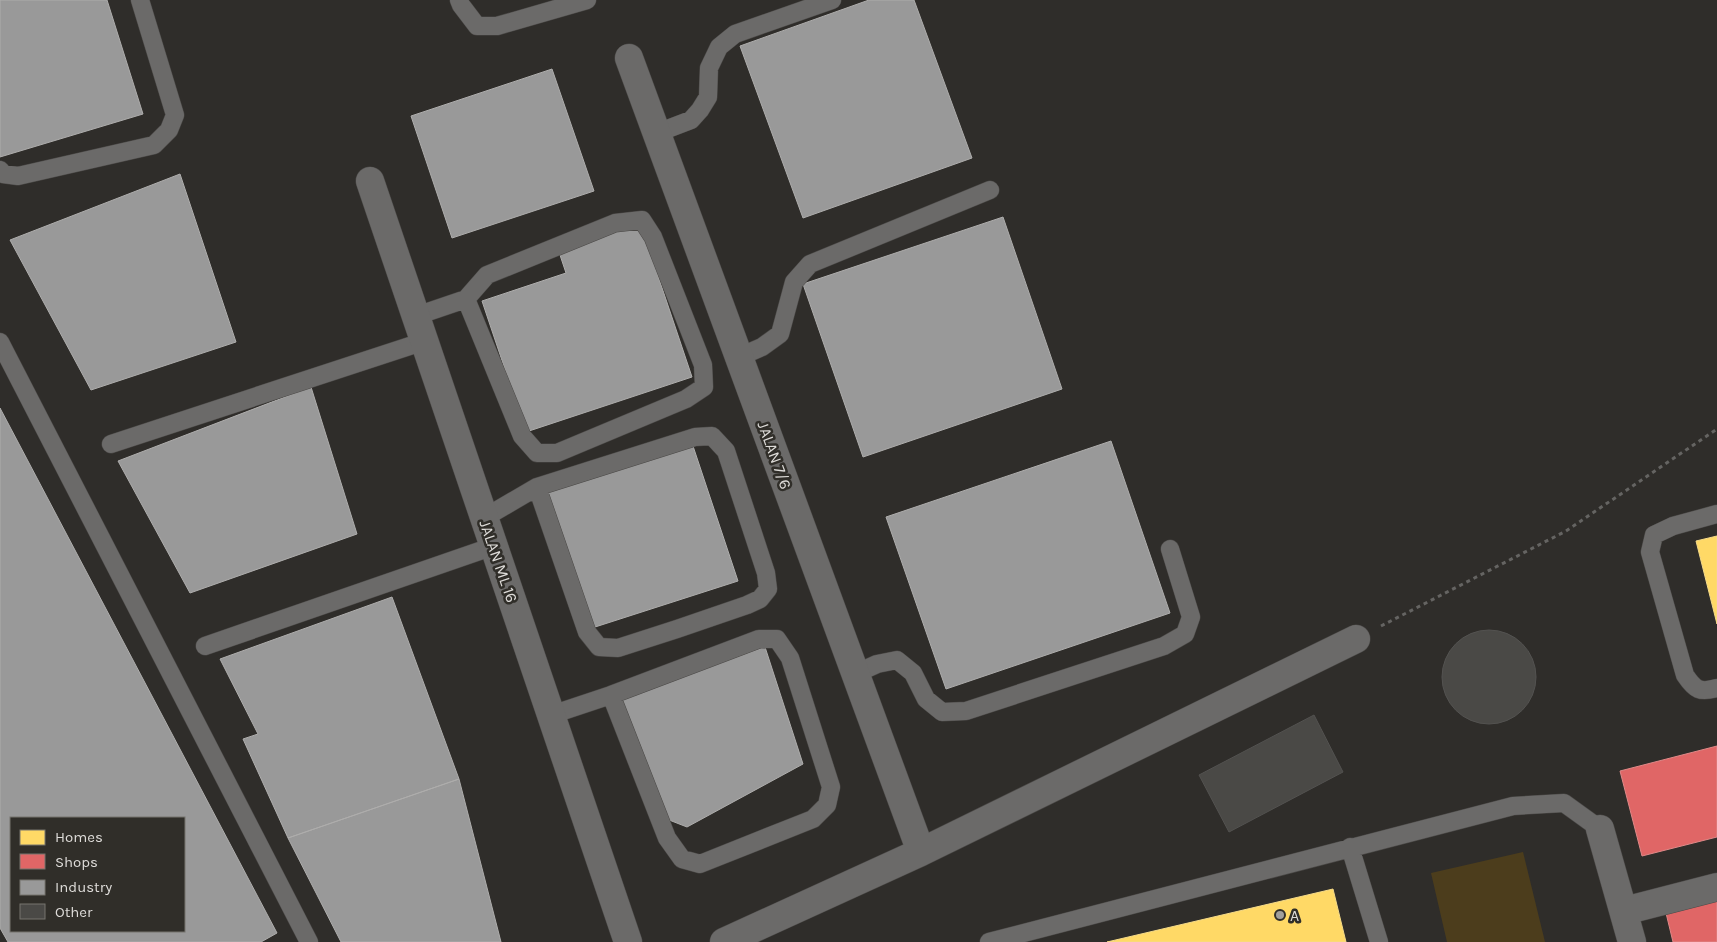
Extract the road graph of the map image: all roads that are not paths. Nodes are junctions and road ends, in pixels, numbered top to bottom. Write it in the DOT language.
graph roads {
  1 [pos="140,0"];
  2 [pos="459,0"];
  3 [pos="587,0"];
  4 [pos="832,0"];
  5 [pos="629,58"];
  6 [pos="657,133"];
  7 [pos="0,170"];
  8 [pos="370,181"];
  9 [pos="990,190"];
  10 [pos="466,299"];
  11 [pos="420,329"];
  12 [pos="0,342"];
  13 [pos="738,357"];
  14 [pos="111,444"];
  15 [pos="537,487"];
  16 [pos="1717,514"];
  17 [pos="484,518"];
  18 [pos="494,546"];
  19 [pos="1170,549"];
  20 [pos="1356,639"];
  21 [pos="205,646"];
  22 [pos="855,674"];
  23 [pos="1717,688"];
  24 [pos="610,694"];
  25 [pos="551,715"];
  26 [pos="1600,829"];
  27 [pos="1350,847"];
  28 [pos="921,852"];
  29 [pos="1717,887"];
  30 [pos="1624,911"];
  31 [pos="309,942"];
  32 [pos="628,942"];
  33 [pos="724,942"];
  34 [pos="989,942"];
  35 [pos="1378,942"];
  36 [pos="1632,942"];
  1 -- 7 [label="lane"];
  2 -- 3 [label="lane"];
  4 -- 6 [label="lane"];
  5 -- 6 [label="street, JALAN 7/6"];
  6 -- 13 [label="street, JALAN 7/6"];
  8 -- 11 [label="street, JALAN ML 16"];
  9 -- 13 [label="lane"];
  10 -- 10 [label="lane"];
  10 -- 11 [label="lane"];
  11 -- 14 [label="lane"];
  11 -- 17 [label="street, JALAN ML 16"];
  12 -- 31 [label="lane"];
  13 -- 22 [label="street, JALAN 7/6"];
  15 -- 15 [label="lane"];
  15 -- 17 [label="lane"];
  16 -- 23 [label="lane"];
  17 -- 18 [label="street, JALAN ML 16"];
  18 -- 21 [label="lane"];
  18 -- 25 [label="street, JALAN ML 16"];
  19 -- 22 [label="lane"];
  20 -- 28 [label="street"];
  22 -- 28 [label="street, JALAN 7/6"];
  24 -- 24 [label="lane"];
  24 -- 25 [label="lane"];
  25 -- 32 [label="street, JALAN ML 16"];
  26 -- 27 [label="lane"];
  26 -- 30 [label="street"];
  27 -- 34 [label="lane"];
  27 -- 35 [label="lane"];
  28 -- 33 [label="street"];
  29 -- 30 [label="street"];
  30 -- 36 [label="street"];
}
